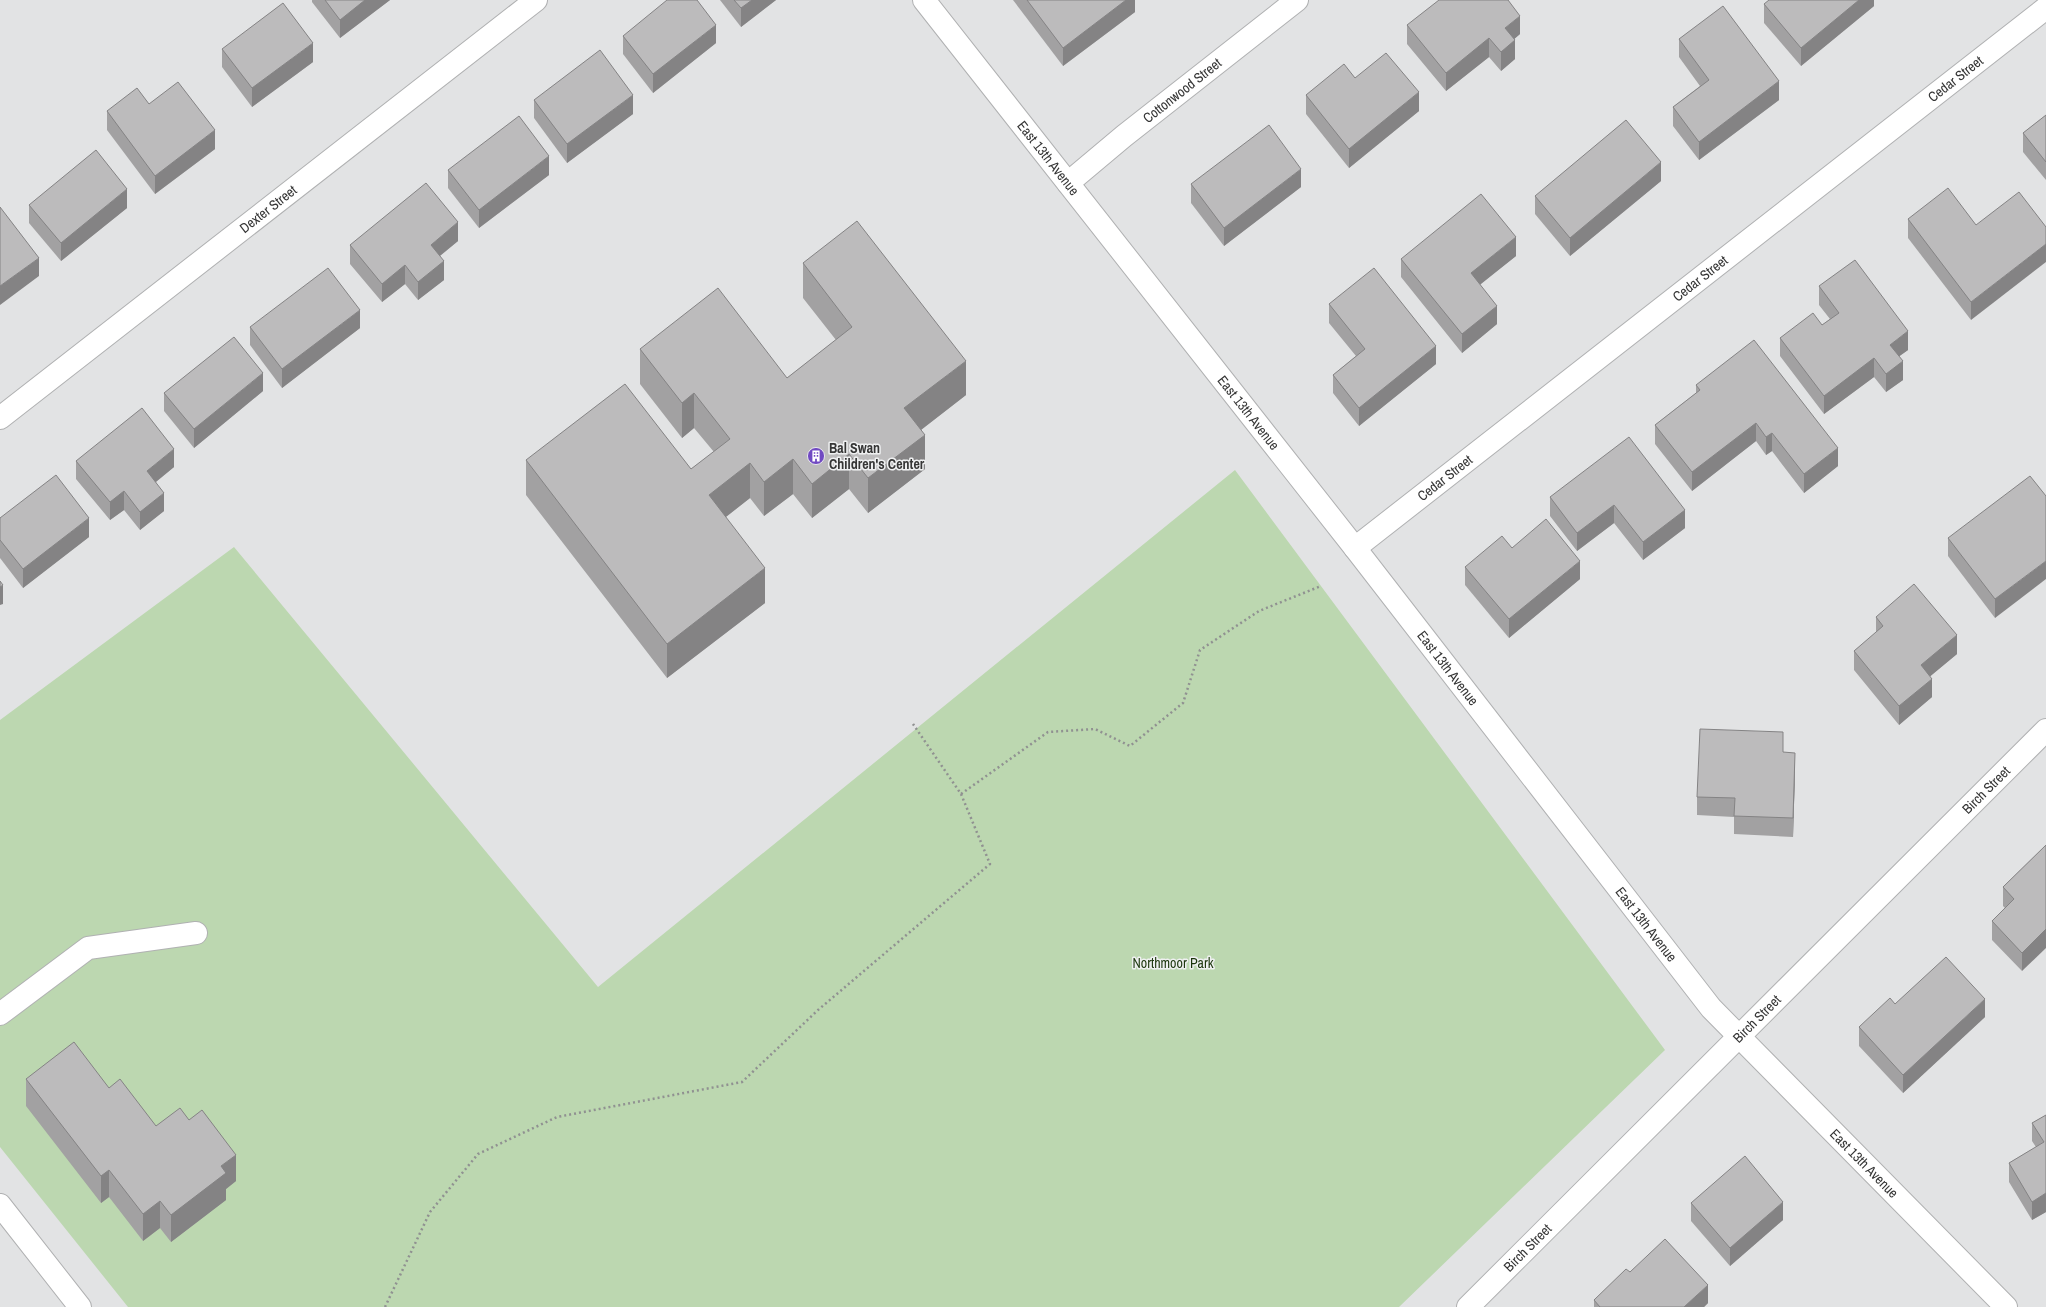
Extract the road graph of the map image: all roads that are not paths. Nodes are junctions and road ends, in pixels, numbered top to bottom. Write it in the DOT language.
graph roads {
  1 [pos="536,0"];
  2 [pos="924,0"];
  3 [pos="1297,0"];
  4 [pos="2046,8"];
  5 [pos="1068,183"];
  6 [pos="0,418"];
  7 [pos="1355,548"];
  8 [pos="2046,730"];
  9 [pos="196,933"];
  10 [pos="0,1014"];
  11 [pos="1739,1037"];
  12 [pos="0,1205"];
  13 [pos="80,1307"];
  14 [pos="1468,1307"];
  15 [pos="2006,1307"];
  1 -- 6 [label="street, Dexter Street"];
  2 -- 5 [label="street, East 13th Avenue"];
  3 -- 5 [label="street, Cottonwood Street"];
  4 -- 7 [label="street, Cedar Street"];
  5 -- 7 [label="street, East 13th Avenue"];
  7 -- 11 [label="street, East 13th Avenue"];
  8 -- 11 [label="street, Birch Street"];
  9 -- 10 [label="street"];
  11 -- 14 [label="street, Birch Street"];
  11 -- 15 [label="street, East 13th Avenue"];
  12 -- 13 [label="street"];
}
